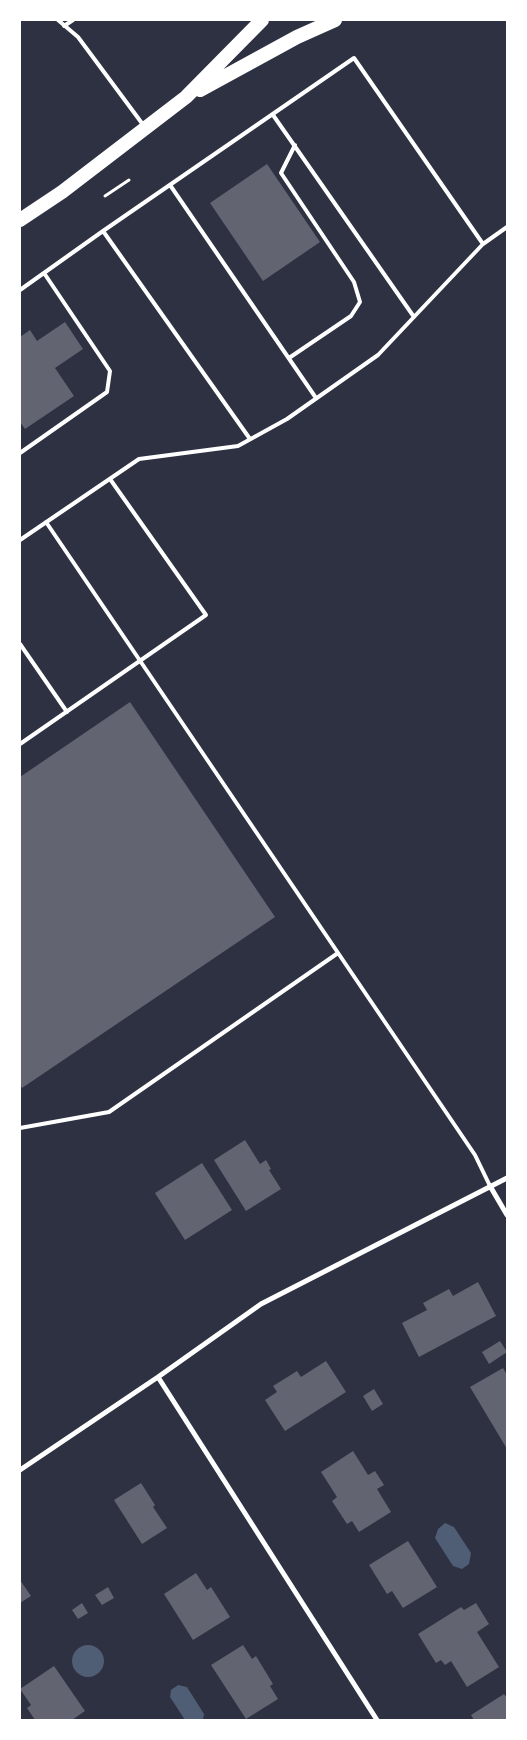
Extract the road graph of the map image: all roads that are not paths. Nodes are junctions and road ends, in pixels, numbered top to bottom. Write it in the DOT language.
graph roads {
  1 [pos="58,20"];
  2 [pos="73,20"];
  3 [pos="262,20"];
  4 [pos="336,20"];
  5 [pos="64,26"];
  6 [pos="186,97"];
  7 [pos="273,114"];
  8 [pos="146,128"];
  9 [pos="295,145"];
  10 [pos="170,185"];
  11 [pos="20,220"];
  12 [pos="507,227"];
  13 [pos="104,231"];
  14 [pos="483,244"];
  15 [pos="44,273"];
  16 [pos="20,290"];
  17 [pos="414,317"];
  18 [pos="289,358"];
  19 [pos="316,398"];
  20 [pos="250,439"];
  21 [pos="20,453"];
  22 [pos="110,479"];
  23 [pos="46,522"];
  24 [pos="20,540"];
  25 [pos="20,644"];
  26 [pos="140,662"];
  27 [pos="67,712"];
  28 [pos="20,744"];
  29 [pos="338,953"];
  30 [pos="20,1128"];
  31 [pos="507,1178"];
  32 [pos="490,1186"];
  33 [pos="507,1215"];
  34 [pos="158,1377"];
  35 [pos="20,1470"];
  36 [pos="377,1720"];
  1 -- 5 [label="lane"];
  2 -- 5 [label="lane"];
  3 -- 6 [label="highway"];
  4 -- 6 [label="highway"];
  5 -- 8 [label="lane"];
  6 -- 8 [label="highway"];
  7 -- 9 [label="lane"];
  7 -- 10 [label="lane"];
  7 -- 14 [label="lane"];
  8 -- 11 [label="highway"];
  9 -- 17 [label="lane"];
  9 -- 18 [label="lane"];
  10 -- 13 [label="lane"];
  10 -- 18 [label="lane"];
  12 -- 14 [label="lane"];
  13 -- 15 [label="lane"];
  13 -- 20 [label="lane"];
  14 -- 17 [label="lane"];
  15 -- 16 [label="lane"];
  15 -- 21 [label="lane"];
  17 -- 19 [label="lane"];
  18 -- 19 [label="lane"];
  19 -- 20 [label="lane"];
  20 -- 22 [label="lane"];
  22 -- 23 [label="lane"];
  22 -- 26 [label="lane"];
  23 -- 24 [label="lane"];
  23 -- 26 [label="lane"];
  25 -- 27 [label="lane"];
  26 -- 27 [label="lane"];
  26 -- 29 [label="lane"];
  27 -- 28 [label="lane"];
  29 -- 30 [label="lane"];
  29 -- 32 [label="lane"];
  31 -- 32 [label="street"];
  32 -- 33 [label="street"];
  32 -- 34 [label="street"];
  34 -- 35 [label="street"];
  34 -- 36 [label="street"];
}
